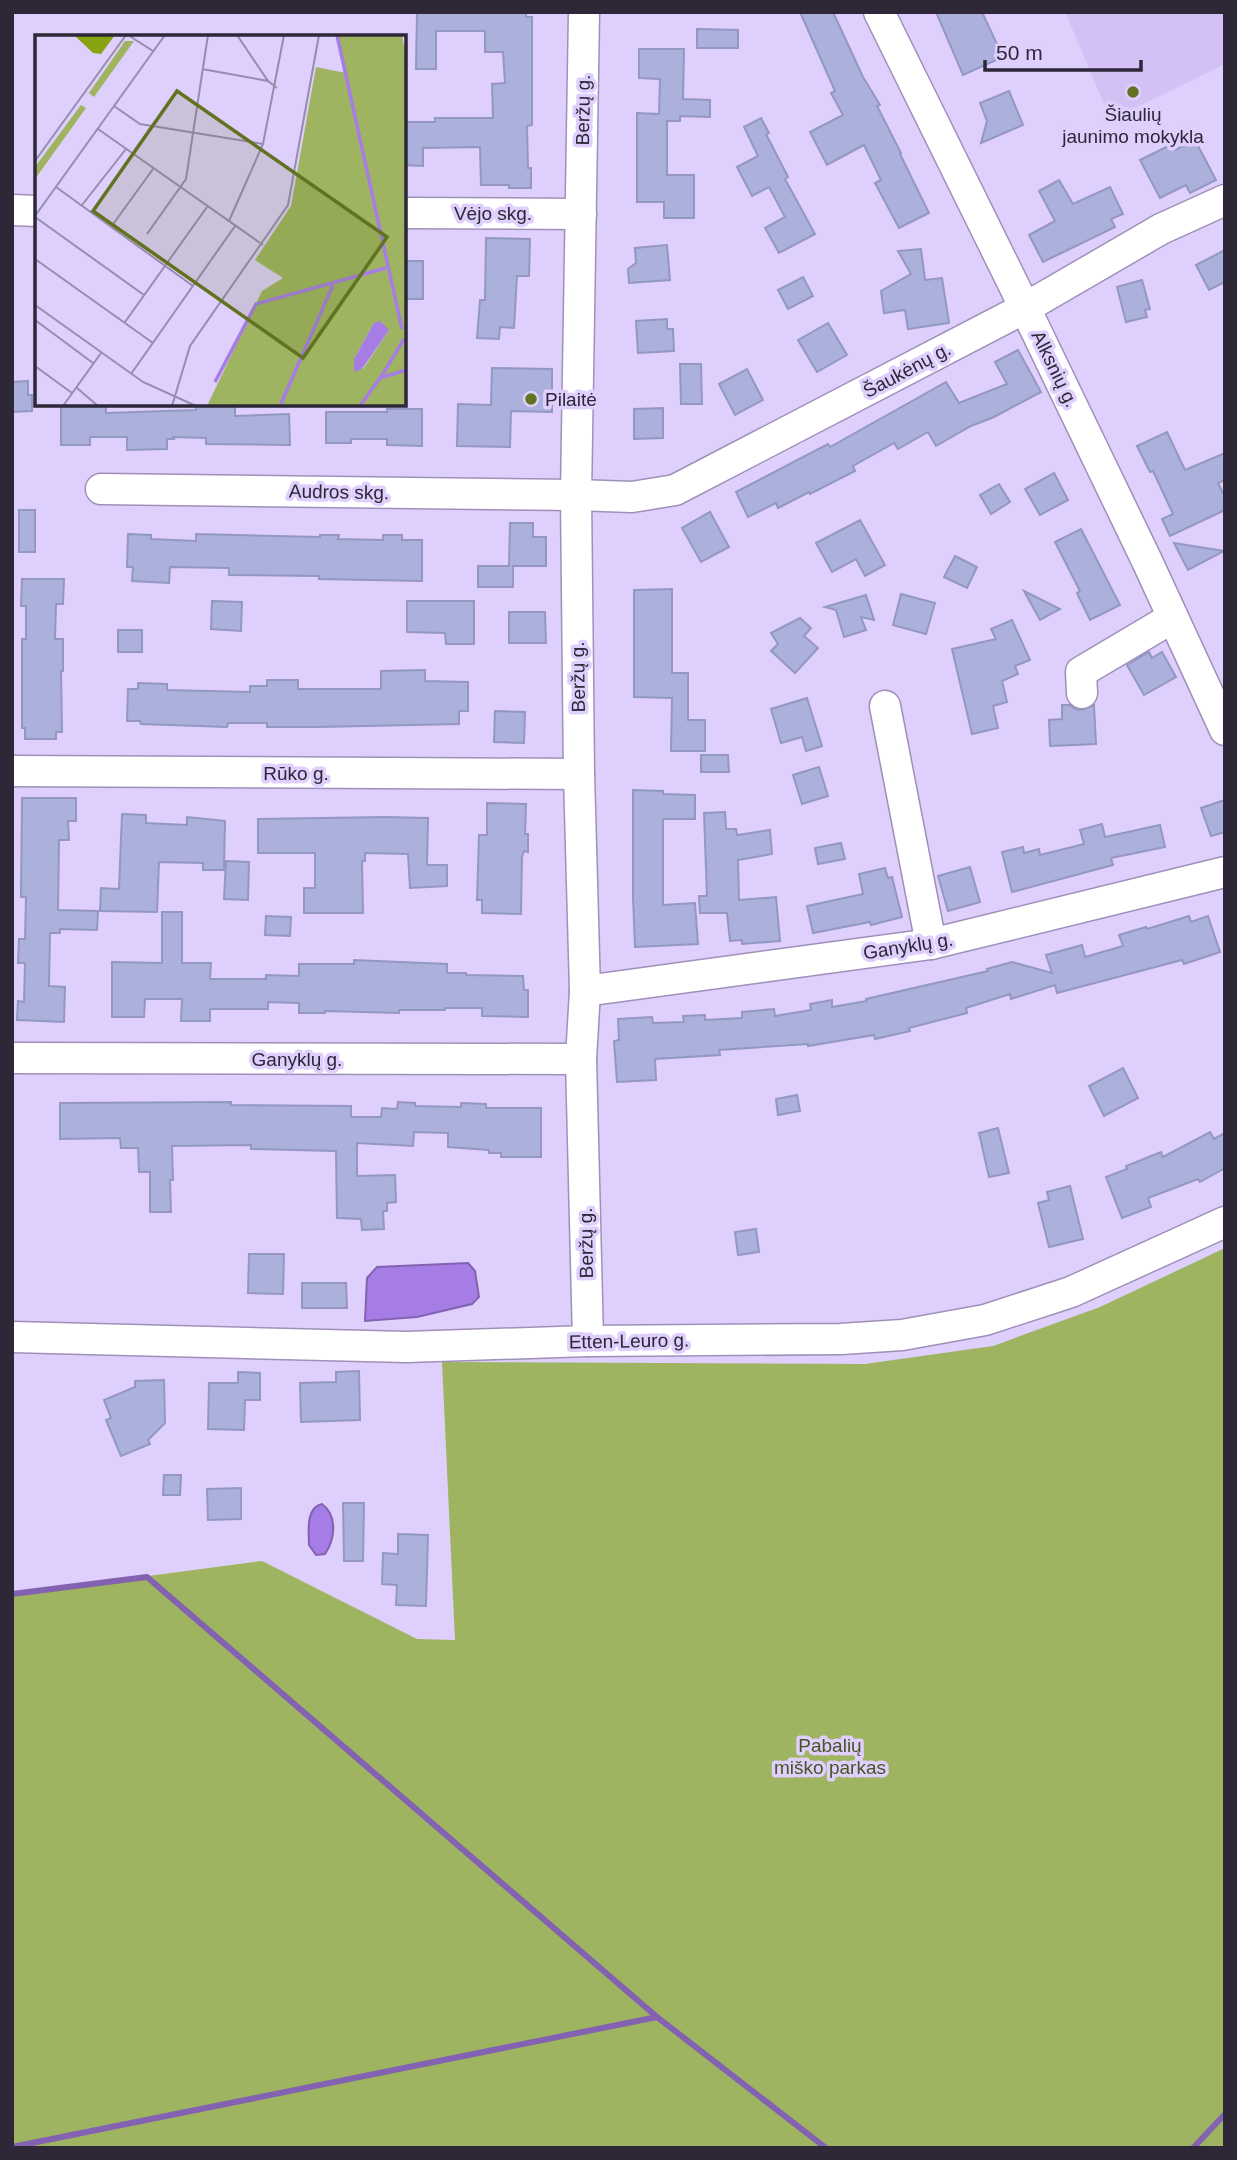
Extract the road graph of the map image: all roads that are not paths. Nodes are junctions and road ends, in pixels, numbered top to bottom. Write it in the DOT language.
graph roads {
  1 [pos="584,12"];
  2 [pos="879,12"];
  3 [pos="1225,200"];
  4 [pos="12,210"];
  5 [pos="35,211"];
  6 [pos="406,213"];
  7 [pos="581,214"];
  8 [pos="1025,308"];
  9 [pos="102,489"];
  10 [pos="576,495"];
  11 [pos="1171,618"];
  12 [pos="1082,693"];
  13 [pos="884,706"];
  14 [pos="1225,730"];
  15 [pos="12,771"];
  16 [pos="579,774"];
  17 [pos="1225,873"];
  18 [pos="931,944"];
  19 [pos="585,991"];
  20 [pos="12,1058"];
  21 [pos="581,1059"];
  22 [pos="1225,1222"];
  23 [pos="12,1337"];
  24 [pos="588,1340"];
  1 -- 7 [label="street, Beržų g."];
  2 -- 8 [label="street, Alksnių g."];
  3 -- 8 [label="street, Šaukėnų g."];
  4 -- 5 [label="street"];
  6 -- 7 [label="street, Vėjo skg."];
  7 -- 10 [label="street, Beržų g."];
  8 -- 10 [label="street, Šaukėnų g."];
  8 -- 11 [label="street, Alksnių g."];
  9 -- 10 [label="street, Audros skg."];
  10 -- 16 [label="street, Beržų g."];
  11 -- 12 [label="street"];
  11 -- 14 [label="street, Alksnių g."];
  13 -- 18 [label="street"];
  15 -- 16 [label="street, Rūko g."];
  16 -- 19 [label="street, Beržų g."];
  17 -- 18 [label="street, Ganyklų g."];
  18 -- 19 [label="street, Ganyklų g."];
  19 -- 21 [label="street, Beržų g."];
  20 -- 21 [label="street, Ganyklų g."];
  21 -- 24 [label="street, Beržų g."];
  22 -- 24 [label="street, Etten-Leuro g."];
  23 -- 24 [label="street, Etten-Leuro g."];
}
